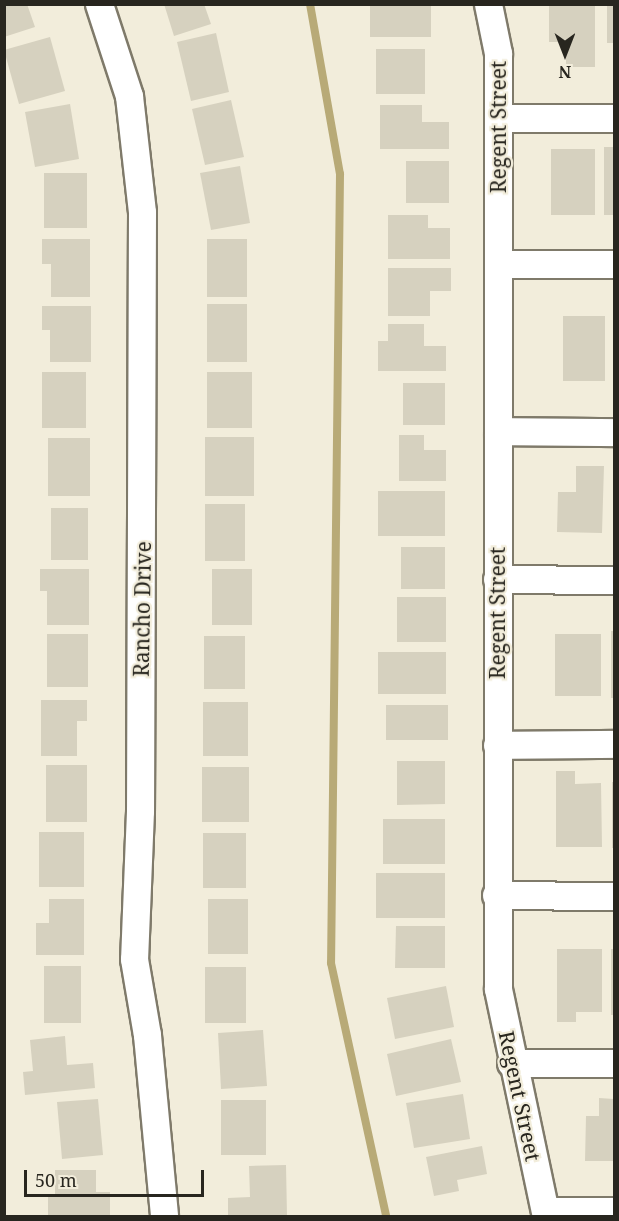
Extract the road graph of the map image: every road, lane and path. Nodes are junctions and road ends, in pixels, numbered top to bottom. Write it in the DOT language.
graph roads {
  1 [pos="99,4"];
  2 [pos="488,4"];
  3 [pos="499,118"];
  4 [pos="615,118"];
  5 [pos="499,264"];
  6 [pos="615,264"];
  7 [pos="498,431"];
  8 [pos="615,432"];
  9 [pos="497,579"];
  10 [pos="615,580"];
  11 [pos="615,744"];
  12 [pos="497,745"];
  13 [pos="496,895"];
  14 [pos="615,896"];
  15 [pos="511,1062"];
  16 [pos="615,1063"];
  17 [pos="615,1211"];
  18 [pos="546,1214"];
  19 [pos="164,1216"];
  1 -- 19 [label="street, Rancho Drive"];
  2 -- 3 [label="street, Regent Street"];
  3 -- 4 [label="street"];
  3 -- 5 [label="street, Regent Street"];
  5 -- 6 [label="street"];
  5 -- 7 [label="street, Regent Street"];
  7 -- 8 [label="street"];
  7 -- 9 [label="street, Regent Street"];
  9 -- 10 [label="street"];
  9 -- 12 [label="street, Regent Street"];
  11 -- 12 [label="street"];
  12 -- 13 [label="street, Regent Street"];
  13 -- 14 [label="street"];
  13 -- 15 [label="street, Regent Street"];
  15 -- 16 [label="street"];
  15 -- 18 [label="street, Regent Street"];
  17 -- 18 [label="street"];
}
